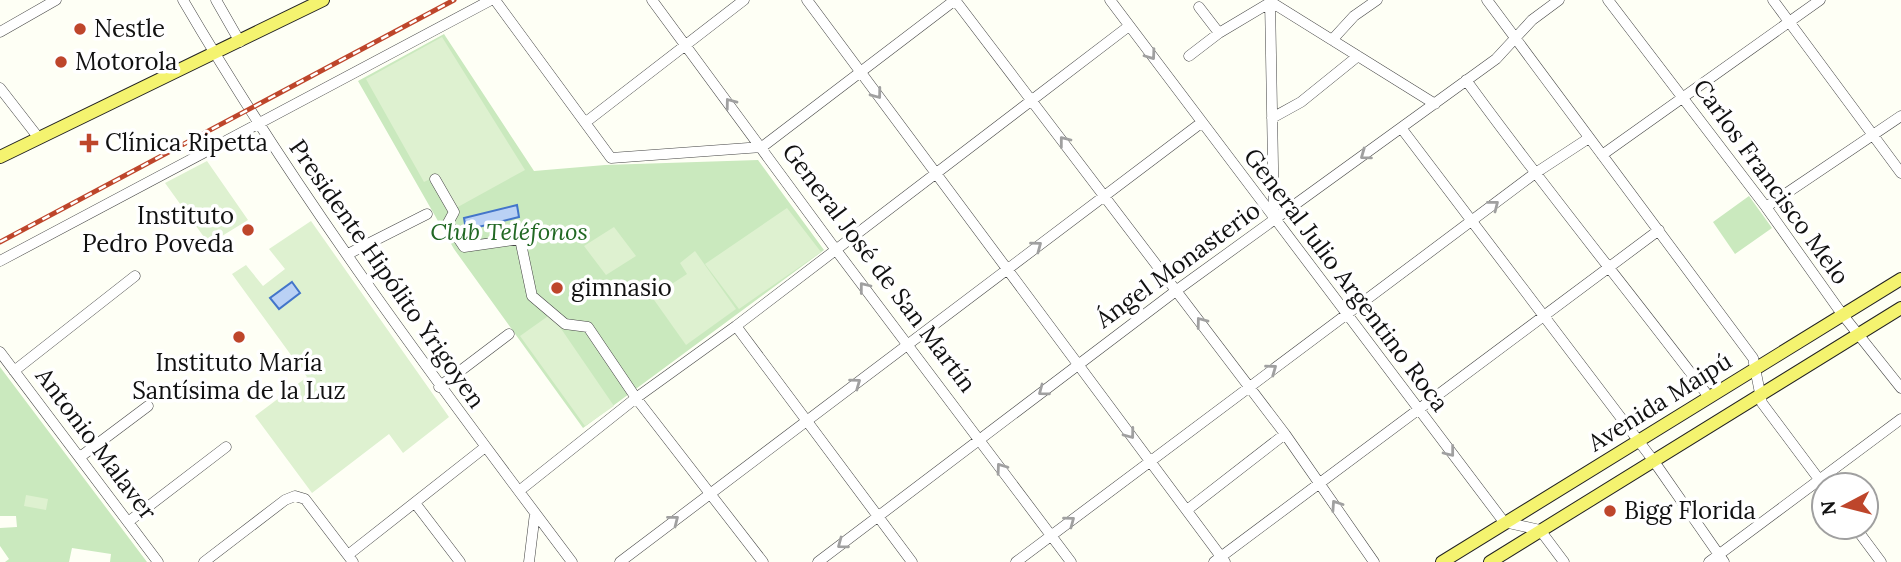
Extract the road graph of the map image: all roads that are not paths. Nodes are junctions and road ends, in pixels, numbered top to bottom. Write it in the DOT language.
graph roads {
  1 [pos="56,0"];
  2 [pos="183,0"];
  3 [pos="216,0"];
  4 [pos="323,0"];
  5 [pos="493,0"];
  6 [pos="652,0"];
  7 [pos="744,0"];
  8 [pos="807,0"];
  9 [pos="955,0"];
  10 [pos="1110,0"];
  11 [pos="1377,0"];
  12 [pos="1487,0"];
  13 [pos="1559,0"];
  14 [pos="1608,0"];
  15 [pos="1773,0"];
  16 [pos="1820,0"];
  17 [pos="1270,1"];
  18 [pos="1199,7"];
  19 [pos="1790,23"];
  20 [pos="1129,26"];
  21 [pos="0,32"];
  22 [pos="1219,33"];
  23 [pos="1515,39"];
  24 [pos="1332,40"];
  25 [pos="240,42"];
  26 [pos="687,46"];
  27 [pos="215,54"];
  28 [pos="1189,56"];
  29 [pos="1358,56"];
  30 [pos="860,72"];
  31 [pos="1466,80"];
  32 [pos="0,88"];
  33 [pos="1032,99"];
  34 [pos="1684,99"];
  35 [pos="1435,104"];
  36 [pos="1901,116"];
  37 [pos="1272,118"];
  38 [pos="586,122"];
  39 [pos="1201,123"];
  40 [pos="259,125"];
  41 [pos="1402,129"];
  42 [pos="1873,135"];
  43 [pos="38,137"];
  44 [pos="1589,138"];
  45 [pos="762,147"];
  46 [pos="1602,155"];
  47 [pos="0,157"];
  48 [pos="935,172"];
  49 [pos="1901,173"];
  50 [pos="1534,174"];
  51 [pos="435,179"];
  52 [pos="1106,195"];
  53 [pos="1766,207"];
  54 [pos="427,214"];
  55 [pos="1274,220"];
  56 [pos="1471,223"];
  57 [pos="1659,230"];
  58 [pos="836,250"];
  59 [pos="348,254"];
  60 [pos="0,261"];
  61 [pos="1610,267"];
  62 [pos="1007,269"];
  63 [pos="135,276"];
  64 [pos="1901,279"];
  65 [pos="1177,290"];
  66 [pos="1901,308"];
  67 [pos="1346,314"];
  68 [pos="1842,314"];
  69 [pos="1543,318"];
  70 [pos="736,326"];
  71 [pos="1859,333"];
  72 [pos="509,334"];
  73 [pos="910,346"];
  74 [pos="0,352"];
  75 [pos="1079,365"];
  76 [pos="1756,367"];
  77 [pos="14,371"];
  78 [pos="1249,386"];
  79 [pos="439,387"];
  80 [pos="1901,388"];
  81 [pos="1758,394"];
  82 [pos="1709,397"];
  83 [pos="636,398"];
  84 [pos="148,406"];
  85 [pos="1418,411"];
  86 [pos="1901,419"];
  87 [pos="806,420"];
  88 [pos="1285,434"];
  89 [pos="980,439"];
  90 [pos="1638,441"];
  91 [pos="226,447"];
  92 [pos="484,448"];
  93 [pos="80,457"];
  94 [pos="1653,460"];
  95 [pos="1150,461"];
  96 [pos="1812,471"];
  97 [pos="1838,471"];
  98 [pos="1321,483"];
  99 [pos="519,491"];
  100 [pos="709,493"];
  101 [pos="1810,493"];
  102 [pos="415,503"];
  103 [pos="1187,510"];
  104 [pos="535,513"];
  105 [pos="878,517"];
  106 [pos="128,522"];
  107 [pos="1504,522"];
  108 [pos="1540,530"];
  109 [pos="1051,535"];
  110 [pos="1865,541"];
  111 [pos="1722,558"];
  112 [pos="350,560"];
  113 [pos="1220,560"];
  114 [pos="158,562"];
  115 [pos="204,562"];
  116 [pos="460,562"];
  117 [pos="529,562"];
  118 [pos="572,562"];
  119 [pos="620,562"];
  120 [pos="763,562"];
  121 [pos="818,562"];
  122 [pos="912,562"];
  123 [pos="1016,562"];
  124 [pos="1072,562"];
  125 [pos="1374,562"];
  126 [pos="1442,562"];
  127 [pos="1490,562"];
  128 [pos="1564,562"];
  129 [pos="1709,562"];
  130 [pos="1881,562"];
  1 -- 21 [label="street"];
  2 -- 27 [label="street, Presidente Hipólito Yrigoyen"];
  3 -- 25 [label="street"];
  4 -- 25 [label="main road"];
  5 -- 38 [label="street"];
  5 -- 40 [label="street"];
  6 -- 26 [label="street, General José de San Martín"];
  7 -- 26 [label="street"];
  8 -- 30 [label="street"];
  9 -- 30 [label="street"];
  9 -- 33 [label="street"];
  10 -- 20 [label="street, General Julio Argentino Roca"];
  11 -- 24 [label="street"];
  12 -- 23 [label="street"];
  13 -- 23 [label="street, Ángel Monasterio"];
  14 -- 34 [label="street, Carlos Francisco Melo"];
  15 -- 19 [label="street"];
  16 -- 19 [label="street"];
  17 -- 22 [label="street"];
  17 -- 24 [label="street"];
  17 -- 37 [label="street"];
  18 -- 22 [label="street"];
  19 -- 34 [label="street"];
  19 -- 42 [label="street"];
  20 -- 33 [label="street"];
  20 -- 39 [label="street, General Julio Argentino Roca, one-way"];
  22 -- 28 [label="street"];
  23 -- 31 [label="street, Ángel Monasterio"];
  23 -- 44 [label="street"];
  24 -- 29 [label="street"];
  25 -- 27 [label="main road"];
  26 -- 38 [label="street"];
  45 -- 26 [label="street, General José de San Martín, one-way"];
  27 -- 40 [label="street, Presidente Hipólito Yrigoyen"];
  27 -- 43 [label="main road"];
  29 -- 35 [label="street"];
  29 -- 37 [label="street"];
  30 -- 45 [label="street"];
  30 -- 48 [label="street, one-way"];
  31 -- 35 [label="street, Ángel Monasterio"];
  31 -- 50 [label="street"];
  32 -- 43 [label="street"];
  33 -- 48 [label="street"];
  52 -- 33 [label="street, one-way"];
  34 -- 46 [label="street"];
  34 -- 53 [label="street, Carlos Francisco Melo"];
  35 -- 41 [label="street, Ángel Monasterio"];
  36 -- 42 [label="street"];
  37 -- 55 [label="street"];
  38 -- 45 [label="street"];
  39 -- 52 [label="street"];
  39 -- 55 [label="street, General Julio Argentino Roca"];
  40 -- 59 [label="street, Presidente Hipólito Yrigoyen"];
  40 -- 60 [label="street"];
  41 -- 55 [label="street, Ángel Monasterio, one-way"];
  41 -- 56 [label="street"];
  42 -- 49 [label="street"];
  42 -- 53 [label="street"];
  43 -- 47 [label="main road"];
  44 -- 46 [label="street"];
  44 -- 50 [label="street"];
  45 -- 58 [label="street, General José de San Martín"];
  46 -- 57 [label="street"];
  48 -- 58 [label="street"];
  48 -- 62 [label="street"];
  56 -- 50 [label="street, one-way"];
  50 -- 61 [label="street"];
  51 -- 83 [label="street"];
  62 -- 52 [label="street, one-way"];
  52 -- 65 [label="street"];
  53 -- 68 [label="street, Carlos Francisco Melo"];
  54 -- 59 [label="street"];
  55 -- 65 [label="street, Ángel Monasterio"];
  55 -- 67 [label="street, General Julio Argentino Roca"];
  56 -- 67 [label="street"];
  56 -- 69 [label="street"];
  57 -- 61 [label="street"];
  57 -- 76 [label="street"];
  58 -- 70 [label="street"];
  73 -- 58 [label="street, General José de San Martín, one-way"];
  59 -- 79 [label="street, Presidente Hipólito Yrigoyen"];
  61 -- 69 [label="street"];
  61 -- 82 [label="street"];
  62 -- 73 [label="street"];
  62 -- 75 [label="street"];
  63 -- 77 [label="street"];
  64 -- 68 [label="main road, Avenida Maipú"];
  65 -- 75 [label="street, Ángel Monasterio"];
  78 -- 65 [label="street, one-way"];
  66 -- 71 [label="main road, Avenida Maipú"];
  78 -- 67 [label="street, one-way"];
  67 -- 85 [label="street, General Julio Argentino Roca"];
  68 -- 71 [label="street, Carlos Francisco Melo"];
  68 -- 76 [label="main road, Avenida Maipú"];
  69 -- 85 [label="street"];
  69 -- 90 [label="street"];
  70 -- 83 [label="street"];
  70 -- 87 [label="street"];
  71 -- 80 [label="street, Carlos Francisco Melo"];
  71 -- 81 [label="main road, Avenida Maipú"];
  72 -- 79 [label="street"];
  87 -- 73 [label="street, one-way"];
  73 -- 89 [label="street, General José de San Martín"];
  74 -- 77 [label="street, Antonio Malaver"];
  75 -- 89 [label="street, Ángel Monasterio, one-way"];
  75 -- 95 [label="street, one-way"];
  76 -- 81 [label="street"];
  76 -- 82 [label="main road, Avenida Maipú"];
  77 -- 93 [label="street, Antonio Malaver"];
  78 -- 88 [label="street"];
  78 -- 95 [label="street"];
  79 -- 92 [label="street, Presidente Hipólito Yrigoyen"];
  81 -- 94 [label="main road, Avenida Maipú"];
  81 -- 96 [label="street"];
  82 -- 90 [label="main road, Avenida Maipú"];
  83 -- 99 [label="street"];
  83 -- 100 [label="street"];
  84 -- 93 [label="street"];
  85 -- 98 [label="street"];
  85 -- 107 [label="street, General Julio Argentino Roca, one-way"];
  86 -- 97 [label="street"];
  87 -- 100 [label="street"];
  87 -- 105 [label="street"];
  88 -- 98 [label="street"];
  88 -- 103 [label="street"];
  89 -- 105 [label="street, Ángel Monasterio"];
  109 -- 89 [label="street, General José de San Martín, one-way"];
  90 -- 94 [label="street"];
  90 -- 107 [label="main road, Avenida Maipú"];
  91 -- 106 [label="street"];
  92 -- 99 [label="street, Presidente Hipólito Yrigoyen"];
  92 -- 102 [label="street"];
  93 -- 106 [label="street, Antonio Malaver"];
  94 -- 108 [label="main road, Avenida Maipú"];
  94 -- 111 [label="street"];
  95 -- 103 [label="street"];
  109 -- 95 [label="street, one-way"];
  98 -- 113 [label="street"];
  125 -- 98 [label="street, one-way"];
  99 -- 104 [label="street, Presidente Hipólito Yrigoyen"];
  119 -- 100 [label="street, one-way"];
  100 -- 120 [label="street"];
  101 -- 111 [label="street"];
  102 -- 112 [label="street"];
  102 -- 116 [label="street"];
  103 -- 113 [label="street"];
  104 -- 117 [label="street"];
  104 -- 118 [label="street, Presidente Hipólito Yrigoyen"];
  105 -- 121 [label="street, Ángel Monasterio, one-way"];
  105 -- 122 [label="street"];
  106 -- 114 [label="street, Antonio Malaver"];
  107 -- 108 [label="street"];
  107 -- 126 [label="main road, Avenida Maipú"];
  108 -- 127 [label="main road, Avenida Maipú"];
  108 -- 128 [label="street"];
  109 -- 123 [label="street"];
  109 -- 124 [label="street, General José de San Martín"];
  110 -- 130 [label="street"];
  111 -- 129 [label="street"];
  112 -- 115 [label="street"];
}
